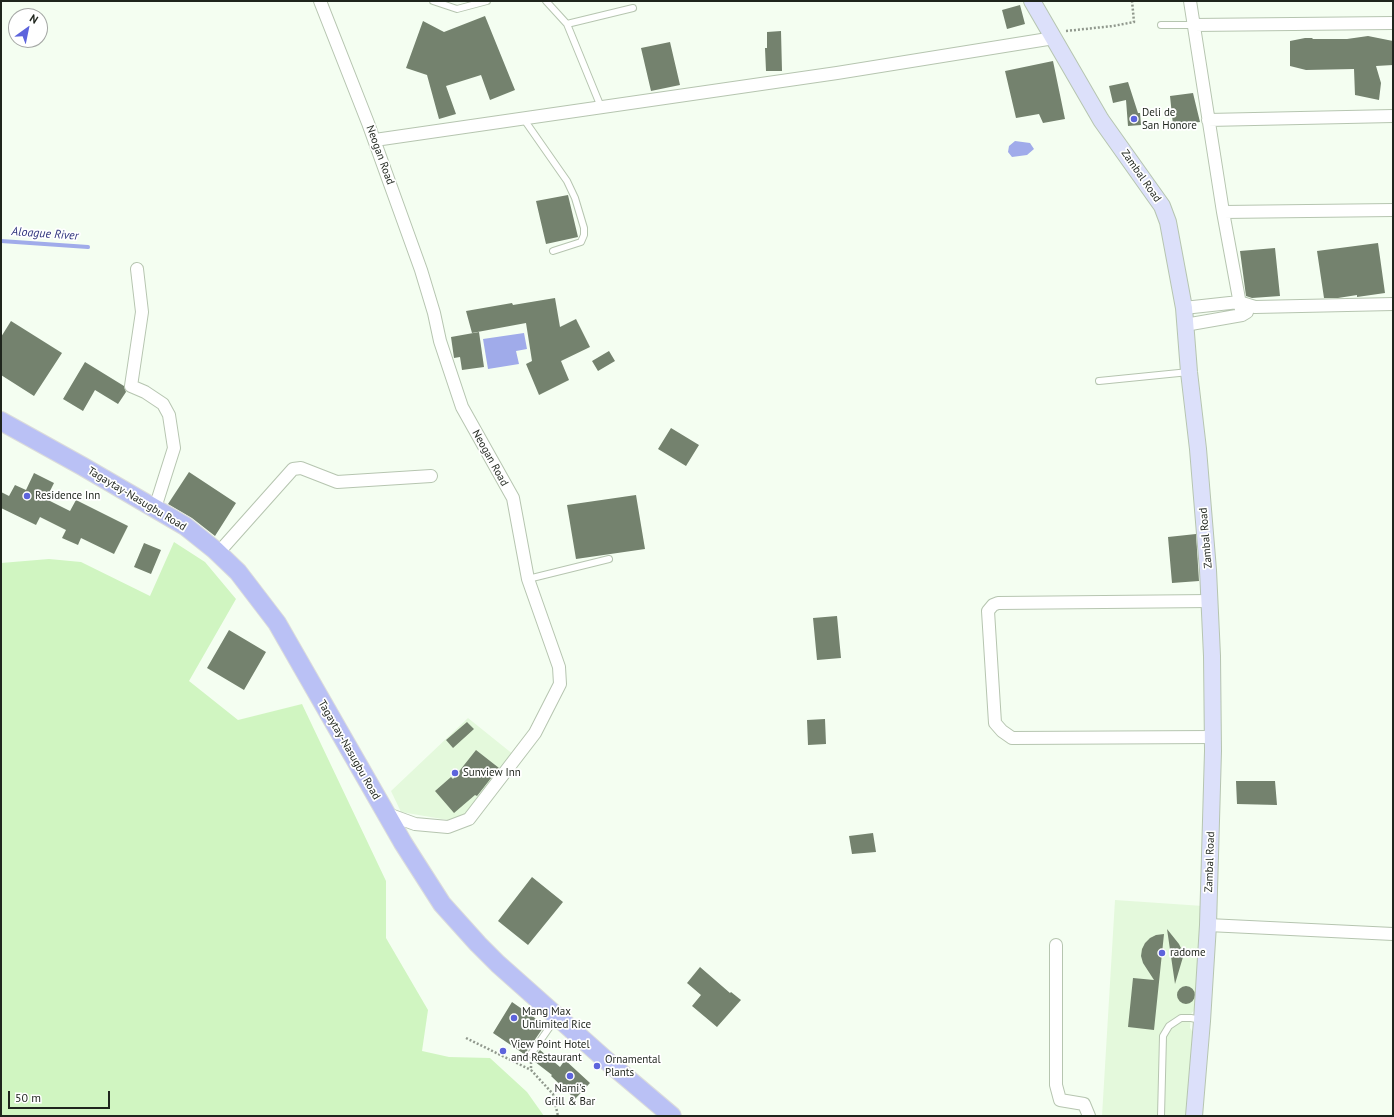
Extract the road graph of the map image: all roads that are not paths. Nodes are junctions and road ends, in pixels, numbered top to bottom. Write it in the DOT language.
graph roads {
  1 [pos="320,1"];
  2 [pos="433,1"];
  3 [pos="487,1"];
  4 [pos="546,1"];
  5 [pos="1032,1"];
  6 [pos="1190,1"];
  7 [pos="633,8"];
  8 [pos="1393,23"];
  9 [pos="568,24"];
  10 [pos="1193,24"];
  11 [pos="1161,25"];
  12 [pos="1053,35"];
  13 [pos="601,107"];
  14 [pos="1393,116"];
  15 [pos="523,118"];
  16 [pos="1208,120"];
  17 [pos="375,140"];
  18 [pos="1393,210"];
  19 [pos="1223,212"];
  20 [pos="553,251"];
  21 [pos="137,269"];
  22 [pos="1239,302"];
  23 [pos="1393,304"];
  24 [pos="1255,307"];
  25 [pos="1184,308"];
  26 [pos="1242,315"];
  27 [pos="1185,325"];
  28 [pos="1189,372"];
  29 [pos="1099,381"];
  30 [pos="1,421"];
  31 [pos="431,476"];
  32 [pos="155,508"];
  33 [pos="218,552"];
  34 [pos="609,559"];
  35 [pos="528,579"];
  36 [pos="1210,601"];
  37 [pos="1213,737"];
  38 [pos="385,812"];
  39 [pos="1208,925"];
  40 [pos="1393,934"];
  41 [pos="1056,945"];
  42 [pos="557,1017"];
  43 [pos="1202,1021"];
  44 [pos="531,1054"];
  45 [pos="672,1116"];
  46 [pos="1089,1116"];
  47 [pos="1161,1116"];
  48 [pos="1194,1116"];
  1 -- 17 [label="street, Neogan Road"];
  2 -- 3 [label="lane"];
  4 -- 9 [label="lane"];
  5 -- 12 [label="street, Zambal Road"];
  6 -- 10 [label="street"];
  7 -- 9 [label="lane"];
  8 -- 10 [label="street"];
  9 -- 13 [label="lane"];
  10 -- 11 [label="lane"];
  10 -- 16 [label="street"];
  12 -- 13 [label="street"];
  12 -- 25 [label="street, Zambal Road"];
  13 -- 15 [label="street"];
  14 -- 16 [label="street"];
  15 -- 17 [label="street"];
  15 -- 20 [label="lane"];
  16 -- 19 [label="street"];
  17 -- 35 [label="street, Neogan Road"];
  18 -- 19 [label="street"];
  19 -- 22 [label="street"];
  21 -- 32 [label="street"];
  22 -- 24 [label="street"];
  22 -- 25 [label="street"];
  22 -- 26 [label="street"];
  23 -- 24 [label="street"];
  24 -- 26 [label="street"];
  25 -- 27 [label="street, Zambal Road"];
  26 -- 27 [label="street"];
  27 -- 28 [label="street, Zambal Road"];
  28 -- 29 [label="lane"];
  28 -- 36 [label="street, Zambal Road"];
  30 -- 32 [label="main road, Tagaytay-Nasugbu Road"];
  31 -- 33 [label="street"];
  32 -- 33 [label="main road, Tagaytay-Nasugbu Road"];
  33 -- 38 [label="main road, Tagaytay-Nasugbu Road"];
  34 -- 35 [label="lane"];
  35 -- 38 [label="street, Neogan Road"];
  36 -- 37 [label="street, Zambal Road"];
  36 -- 37 [label="street"];
  37 -- 39 [label="street, Zambal Road"];
  38 -- 42 [label="main road, Tagaytay-Nasugbu Road"];
  39 -- 40 [label="street"];
  39 -- 43 [label="street, Zambal Road"];
  41 -- 46 [label="street"];
  42 -- 44 [label="lane"];
  42 -- 45 [label="main road, Tagaytay-Nasugbu Road"];
  43 -- 47 [label="lane"];
  43 -- 48 [label="street, Zambal Road"];
}
